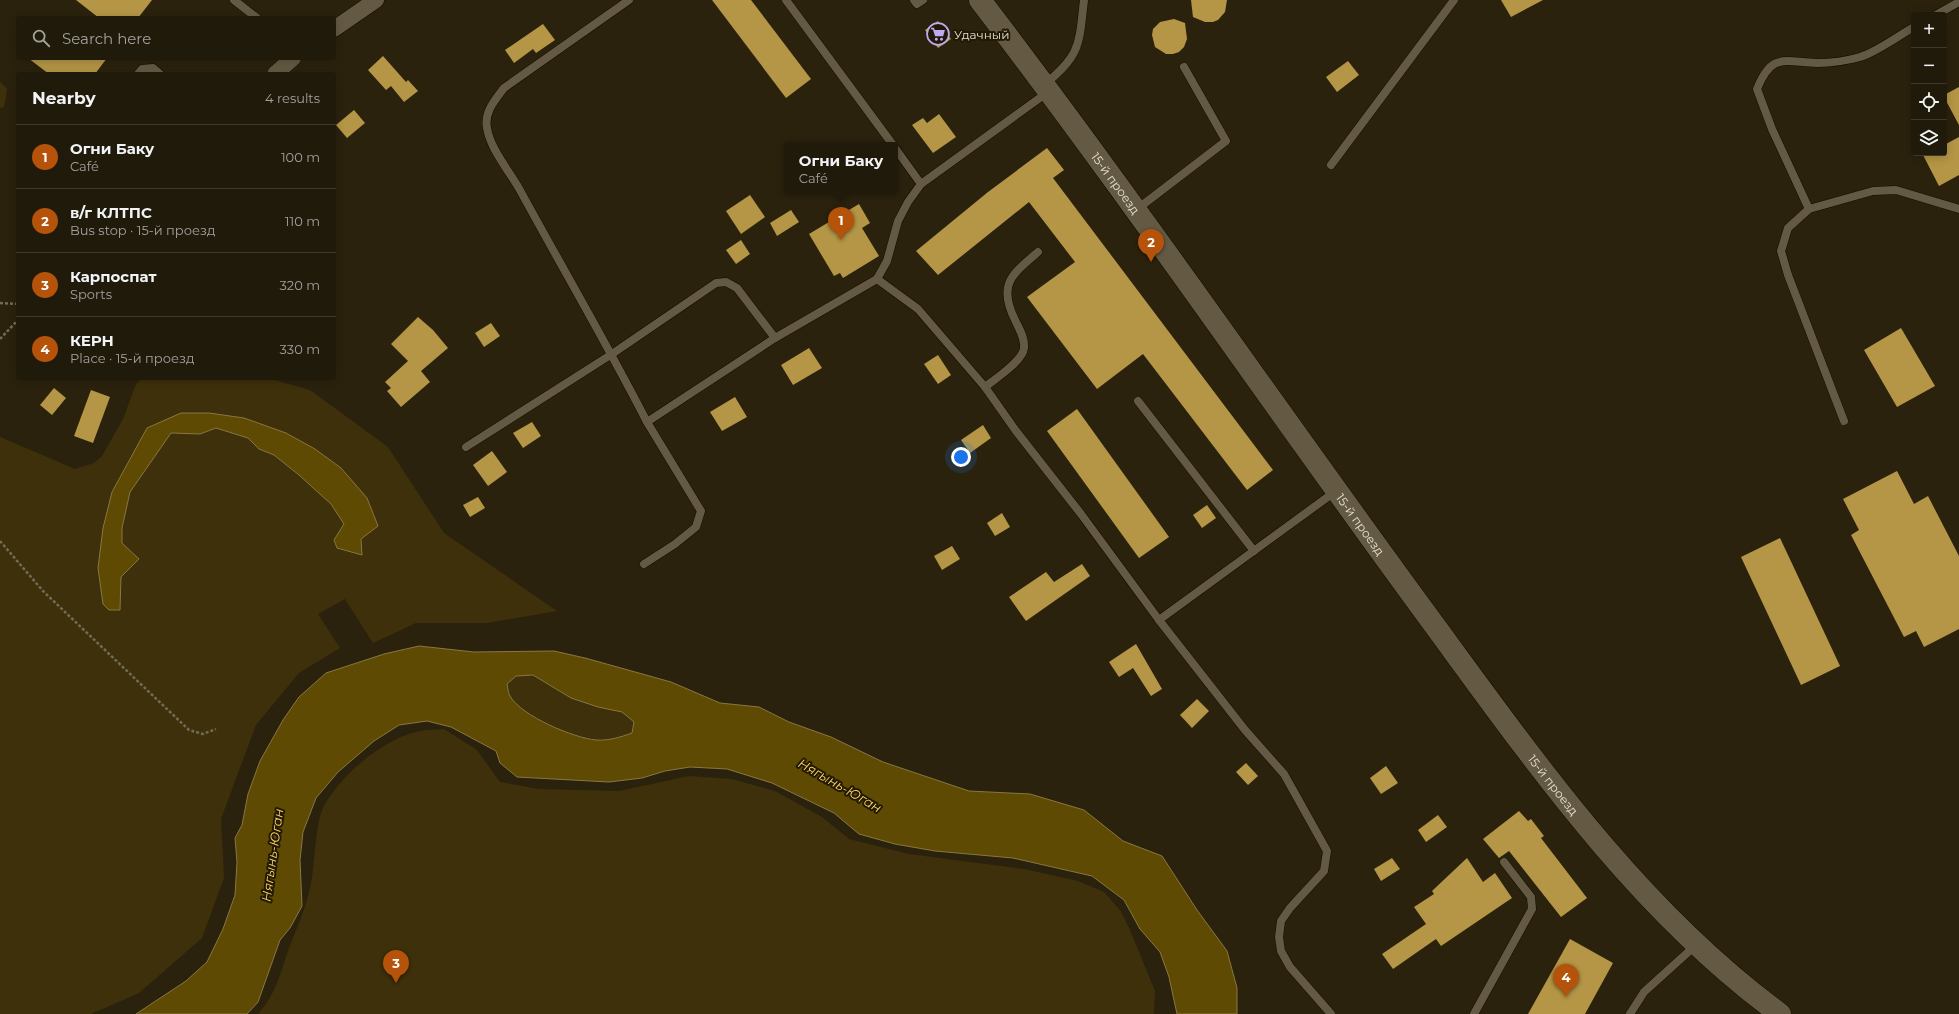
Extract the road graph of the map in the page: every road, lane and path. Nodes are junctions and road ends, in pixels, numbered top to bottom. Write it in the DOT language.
graph roads {
  1 [pos="234,0"];
  2 [pos="376,0"];
  3 [pos="629,0"];
  4 [pos="786,0"];
  5 [pos="914,0"];
  6 [pos="923,0"];
  7 [pos="980,0"];
  8 [pos="1084,0"];
  9 [pos="1454,0"];
  10 [pos="1959,2"];
  11 [pos="1941,12"];
  12 [pos="254,16"];
  13 [pos="336,28"];
  14 [pos="1911,30"];
  15 [pos="291,60"];
  16 [pos="1184,66"];
  17 [pos="140,72"];
  18 [pos="158,72"];
  19 [pos="277,72"];
  20 [pos="1047,88"];
  21 [pos="891,142"];
  22 [pos="898,152"];
  23 [pos="1331,165"];
  24 [pos="921,184"];
  25 [pos="1959,209"];
  26 [pos="1135,210"];
  27 [pos="1809,210"];
  28 [pos="1038,252"];
  29 [pos="877,279"];
  30 [pos="0,302"];
  31 [pos="16,304"];
  32 [pos="16,322"];
  33 [pos="775,338"];
  34 [pos="0,339"];
  35 [pos="612,354"];
  36 [pos="985,387"];
  37 [pos="1138,400"];
  38 [pos="1844,421"];
  39 [pos="647,422"];
  40 [pos="466,447"];
  41 [pos="1337,490"];
  42 [pos="0,541"];
  43 [pos="1254,551"];
  44 [pos="644,564"];
  45 [pos="1158,620"];
  46 [pos="216,729"];
  47 [pos="1504,862"];
  48 [pos="1696,945"];
  49 [pos="1331,1014"];
  50 [pos="1474,1014"];
  51 [pos="1630,1014"];
  52 [pos="1780,1014"];
  1 -- 12 [label="lane"];
  2 -- 13 [label="street"];
  3 -- 35 [label="lane"];
  4 -- 21 [label="lane"];
  5 -- 6 [label="lane"];
  7 -- 20 [label="main road, 15-й проезд"];
  8 -- 20 [label="lane"];
  9 -- 23 [label="lane"];
  10 -- 11 [label="lane"];
  14 -- 27 [label="lane"];
  15 -- 19 [label="street"];
  16 -- 26 [label="lane"];
  17 -- 18 [label="lane"];
  20 -- 24 [label="lane"];
  20 -- 26 [label="main road, 15-й проезд"];
  22 -- 24 [label="lane"];
  24 -- 29 [label="lane"];
  25 -- 27 [label="lane"];
  26 -- 41 [label="main road, 15-й проезд"];
  27 -- 38 [label="lane"];
  28 -- 36 [label="lane"];
  29 -- 33 [label="lane"];
  29 -- 36 [label="lane"];
  30 -- 31 [label="path"];
  32 -- 34 [label="path"];
  33 -- 35 [label="lane"];
  33 -- 39 [label="lane"];
  35 -- 39 [label="lane"];
  35 -- 40 [label="lane"];
  36 -- 45 [label="lane"];
  37 -- 43 [label="lane"];
  39 -- 44 [label="lane"];
  41 -- 43 [label="lane"];
  41 -- 48 [label="main road, 15-й проезд"];
  42 -- 46 [label="path"];
  43 -- 45 [label="lane"];
  45 -- 49 [label="lane"];
  47 -- 50 [label="lane"];
  48 -- 51 [label="lane"];
  48 -- 52 [label="main road, 15-й проезд"];
}
